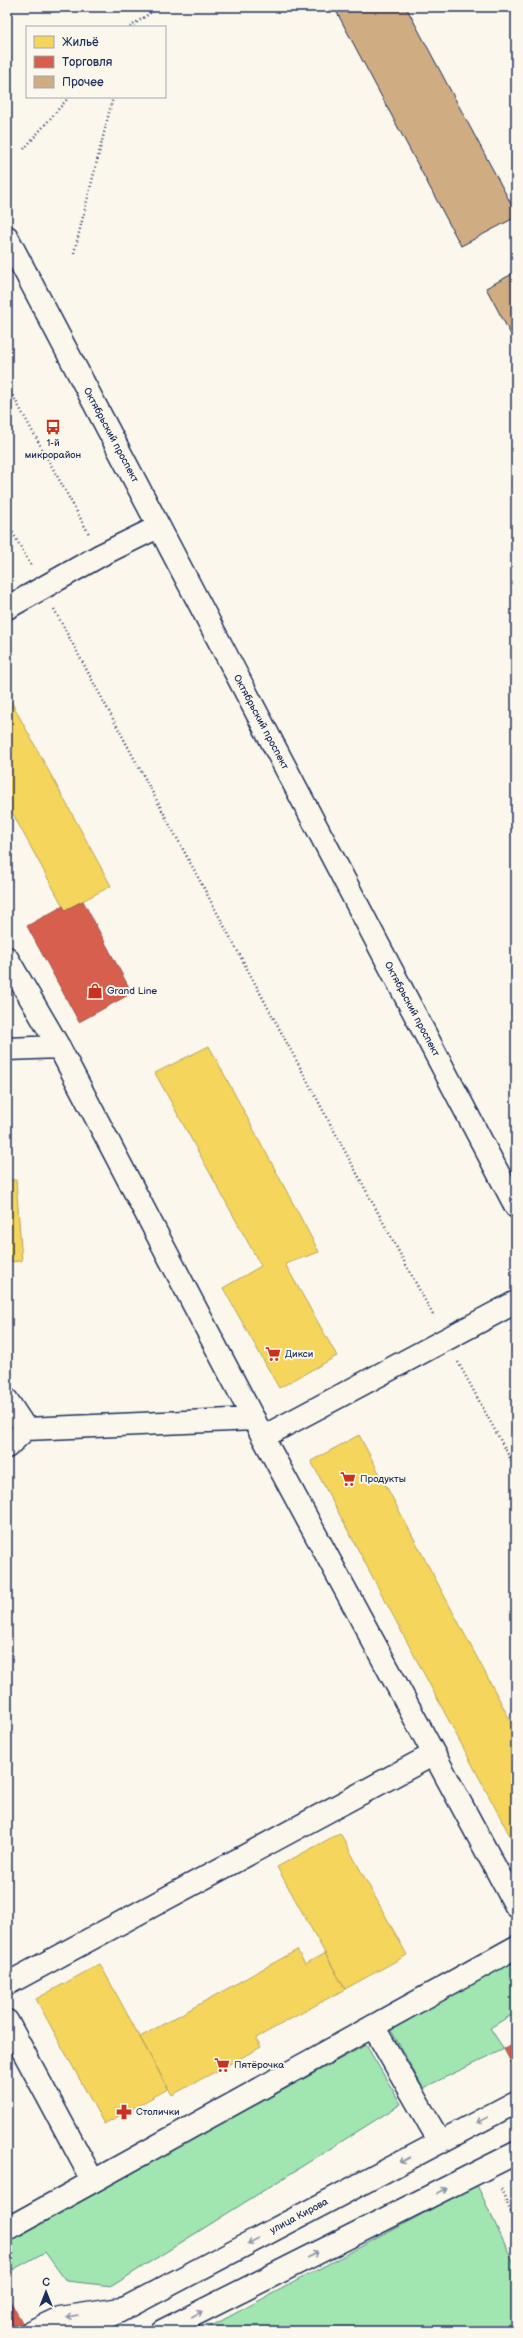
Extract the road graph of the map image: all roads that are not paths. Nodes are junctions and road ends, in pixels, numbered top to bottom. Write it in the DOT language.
graph roads {
  1 [pos="7,237"];
  2 [pos="158,527"];
  3 [pos="7,608"];
  4 [pos="7,958"];
  5 [pos="58,1047"];
  6 [pos="7,1049"];
  7 [pos="516,1207"];
  8 [pos="516,1302"];
  9 [pos="7,1400"];
  10 [pos="259,1428"];
  11 [pos="26,1429"];
  12 [pos="7,1447"];
  13 [pos="434,1754"];
  14 [pos="516,1906"];
  15 [pos="516,1947"];
  16 [pos="7,1984"];
  17 [pos="7,2021"];
  18 [pos="373,2026"];
  19 [pos="516,2102"];
  20 [pos="440,2142"];
  21 [pos="516,2153"];
  22 [pos="93,2181"];
  23 [pos="7,2229"];
  24 [pos="125,2309"];
  25 [pos="32,2331"];
  26 [pos="82,2331"];
  27 [pos="162,2331"];
  1 -- 2 [label="main road, Октябрьский проспект"];
  2 -- 3 [label="main road"];
  2 -- 7 [label="main road, Октябрьский проспект"];
  4 -- 5 [label="main road"];
  5 -- 6 [label="main road"];
  5 -- 10 [label="main road"];
  8 -- 10 [label="main road"];
  9 -- 11 [label="main road"];
  10 -- 11 [label="main road"];
  10 -- 13 [label="main road"];
  11 -- 12 [label="main road"];
  13 -- 14 [label="main road"];
  13 -- 16 [label="main road"];
  15 -- 18 [label="main road"];
  17 -- 22 [label="main road"];
  18 -- 20 [label="main road"];
  18 -- 22 [label="main road"];
  19 -- 20 [label="main road, улица Кирова, one-way"];
  20 -- 24 [label="main road, улица Кирова, one-way"];
  27 -- 21 [label="main road, one-way"];
  22 -- 23 [label="main road"];
  24 -- 25 [label="main road, one-way"];
  24 -- 26 [label="main road, улица Кирова"];
}
